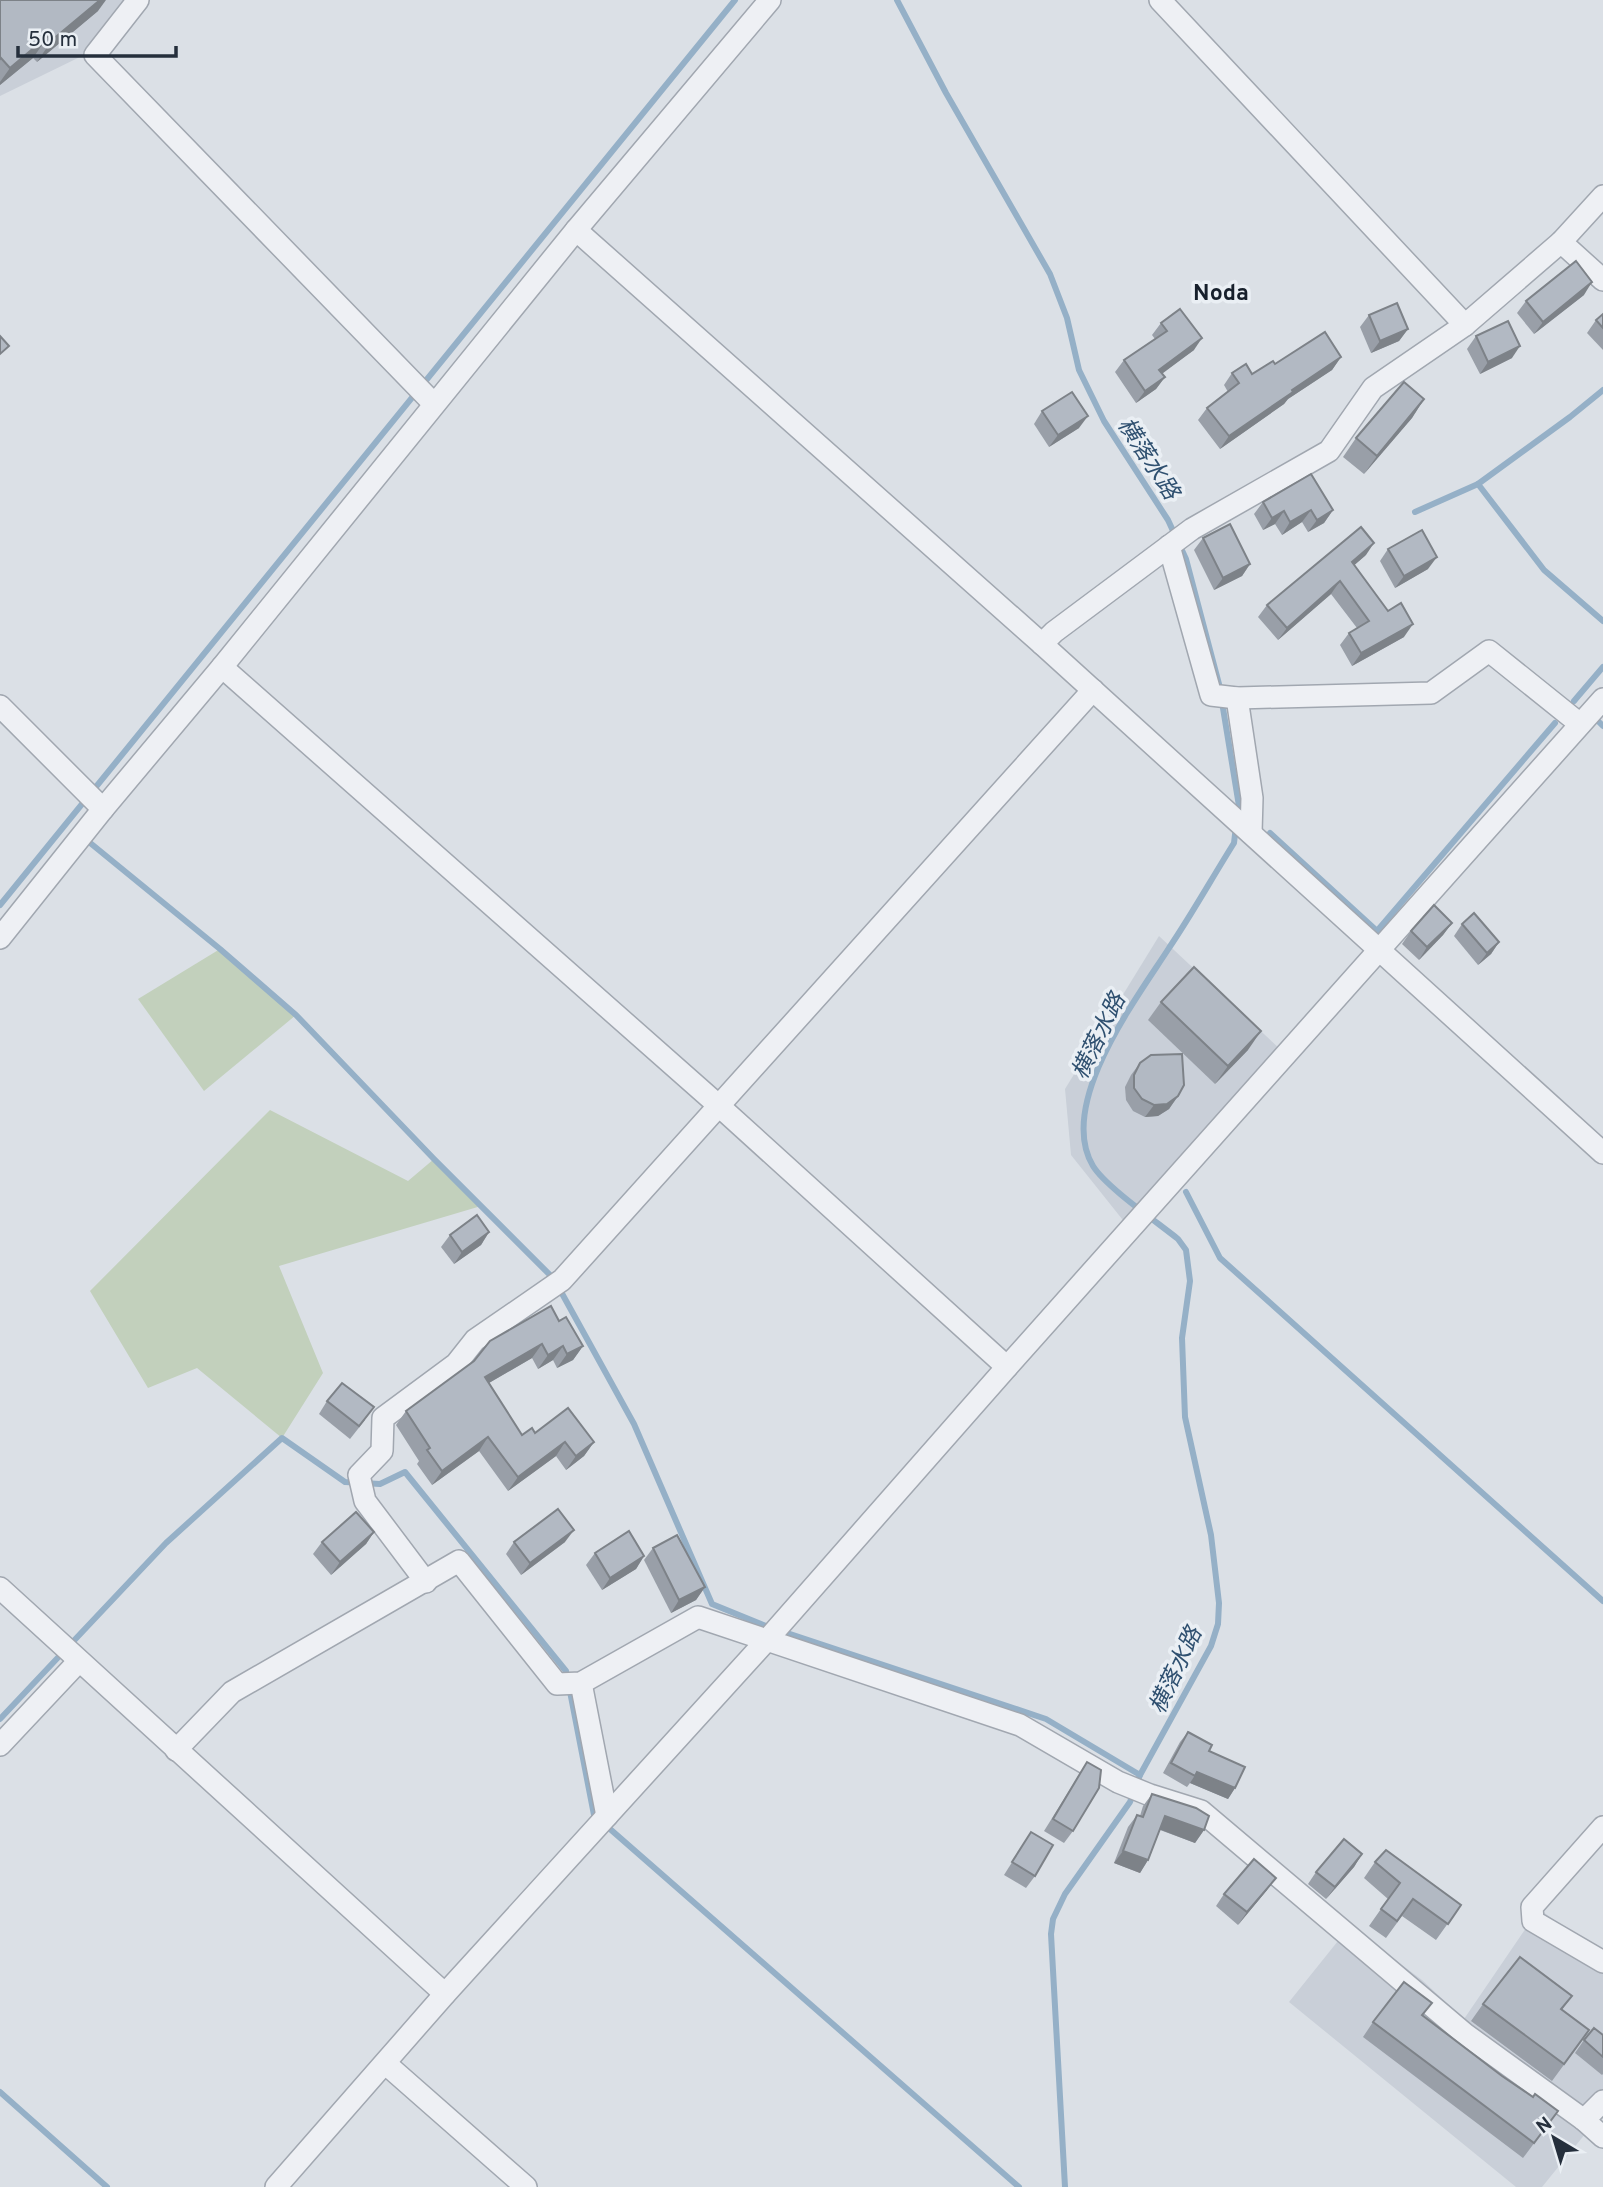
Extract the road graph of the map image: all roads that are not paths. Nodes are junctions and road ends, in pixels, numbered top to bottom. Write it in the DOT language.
graph roads {
  1 [pos="138,0"];
  2 [pos="770,0"];
  3 [pos="1160,0"];
  4 [pos="1603,196"];
  5 [pos="576,230"];
  6 [pos="1561,242"];
  7 [pos="1603,281"];
  8 [pos="1465,325"];
  9 [pos="434,404"];
  10 [pos="1170,546"];
  11 [pos="1042,644"];
  12 [pos="222,667"];
  13 [pos="1093,690"];
  14 [pos="1237,698"];
  15 [pos="1603,699"];
  16 [pos="0,706"];
  17 [pos="1580,724"];
  18 [pos="103,809"];
  19 [pos="1251,833"];
  20 [pos="0,939"];
  21 [pos="1378,950"];
  22 [pos="718,1105"];
  23 [pos="1603,1153"];
  24 [pos="1007,1367"];
  25 [pos="426,1581"];
  26 [pos="0,1588"];
  27 [pos="766,1641"];
  28 [pos="79,1661"];
  29 [pos="581,1682"];
  30 [pos="0,1745"];
  31 [pos="176,1750"];
  32 [pos="607,1816"];
  33 [pos="1603,1827"];
  34 [pos="1603,1962"];
  35 [pos="445,1994"];
  36 [pos="386,2064"];
  37 [pos="1603,2101"];
  38 [pos="1584,2120"];
  39 [pos="1603,2137"];
  40 [pos="276,2187"];
  41 [pos="526,2187"];
  1 -- 9 [label="street"];
  2 -- 5 [label="street"];
  3 -- 8 [label="street"];
  4 -- 6 [label="street"];
  5 -- 9 [label="street"];
  5 -- 11 [label="street"];
  6 -- 7 [label="street"];
  6 -- 8 [label="street"];
  8 -- 10 [label="street"];
  9 -- 12 [label="street"];
  10 -- 11 [label="street"];
  10 -- 14 [label="street"];
  11 -- 13 [label="street"];
  12 -- 18 [label="street"];
  12 -- 22 [label="street"];
  13 -- 19 [label="street"];
  13 -- 22 [label="street"];
  14 -- 17 [label="street"];
  14 -- 19 [label="street"];
  15 -- 17 [label="street"];
  16 -- 18 [label="street"];
  17 -- 21 [label="street"];
  18 -- 20 [label="street"];
  19 -- 21 [label="street"];
  21 -- 23 [label="street"];
  21 -- 24 [label="street"];
  22 -- 24 [label="street"];
  22 -- 25 [label="street"];
  24 -- 27 [label="street"];
  25 -- 29 [label="street"];
  25 -- 31 [label="street"];
  26 -- 28 [label="street"];
  27 -- 29 [label="street"];
  27 -- 32 [label="street"];
  27 -- 38 [label="street"];
  28 -- 30 [label="street"];
  28 -- 31 [label="street"];
  29 -- 32 [label="street"];
  31 -- 35 [label="street"];
  32 -- 35 [label="street"];
  33 -- 34 [label="street"];
  35 -- 36 [label="street"];
  36 -- 40 [label="street"];
  36 -- 41 [label="street"];
  37 -- 38 [label="street"];
  38 -- 39 [label="street"];
}
